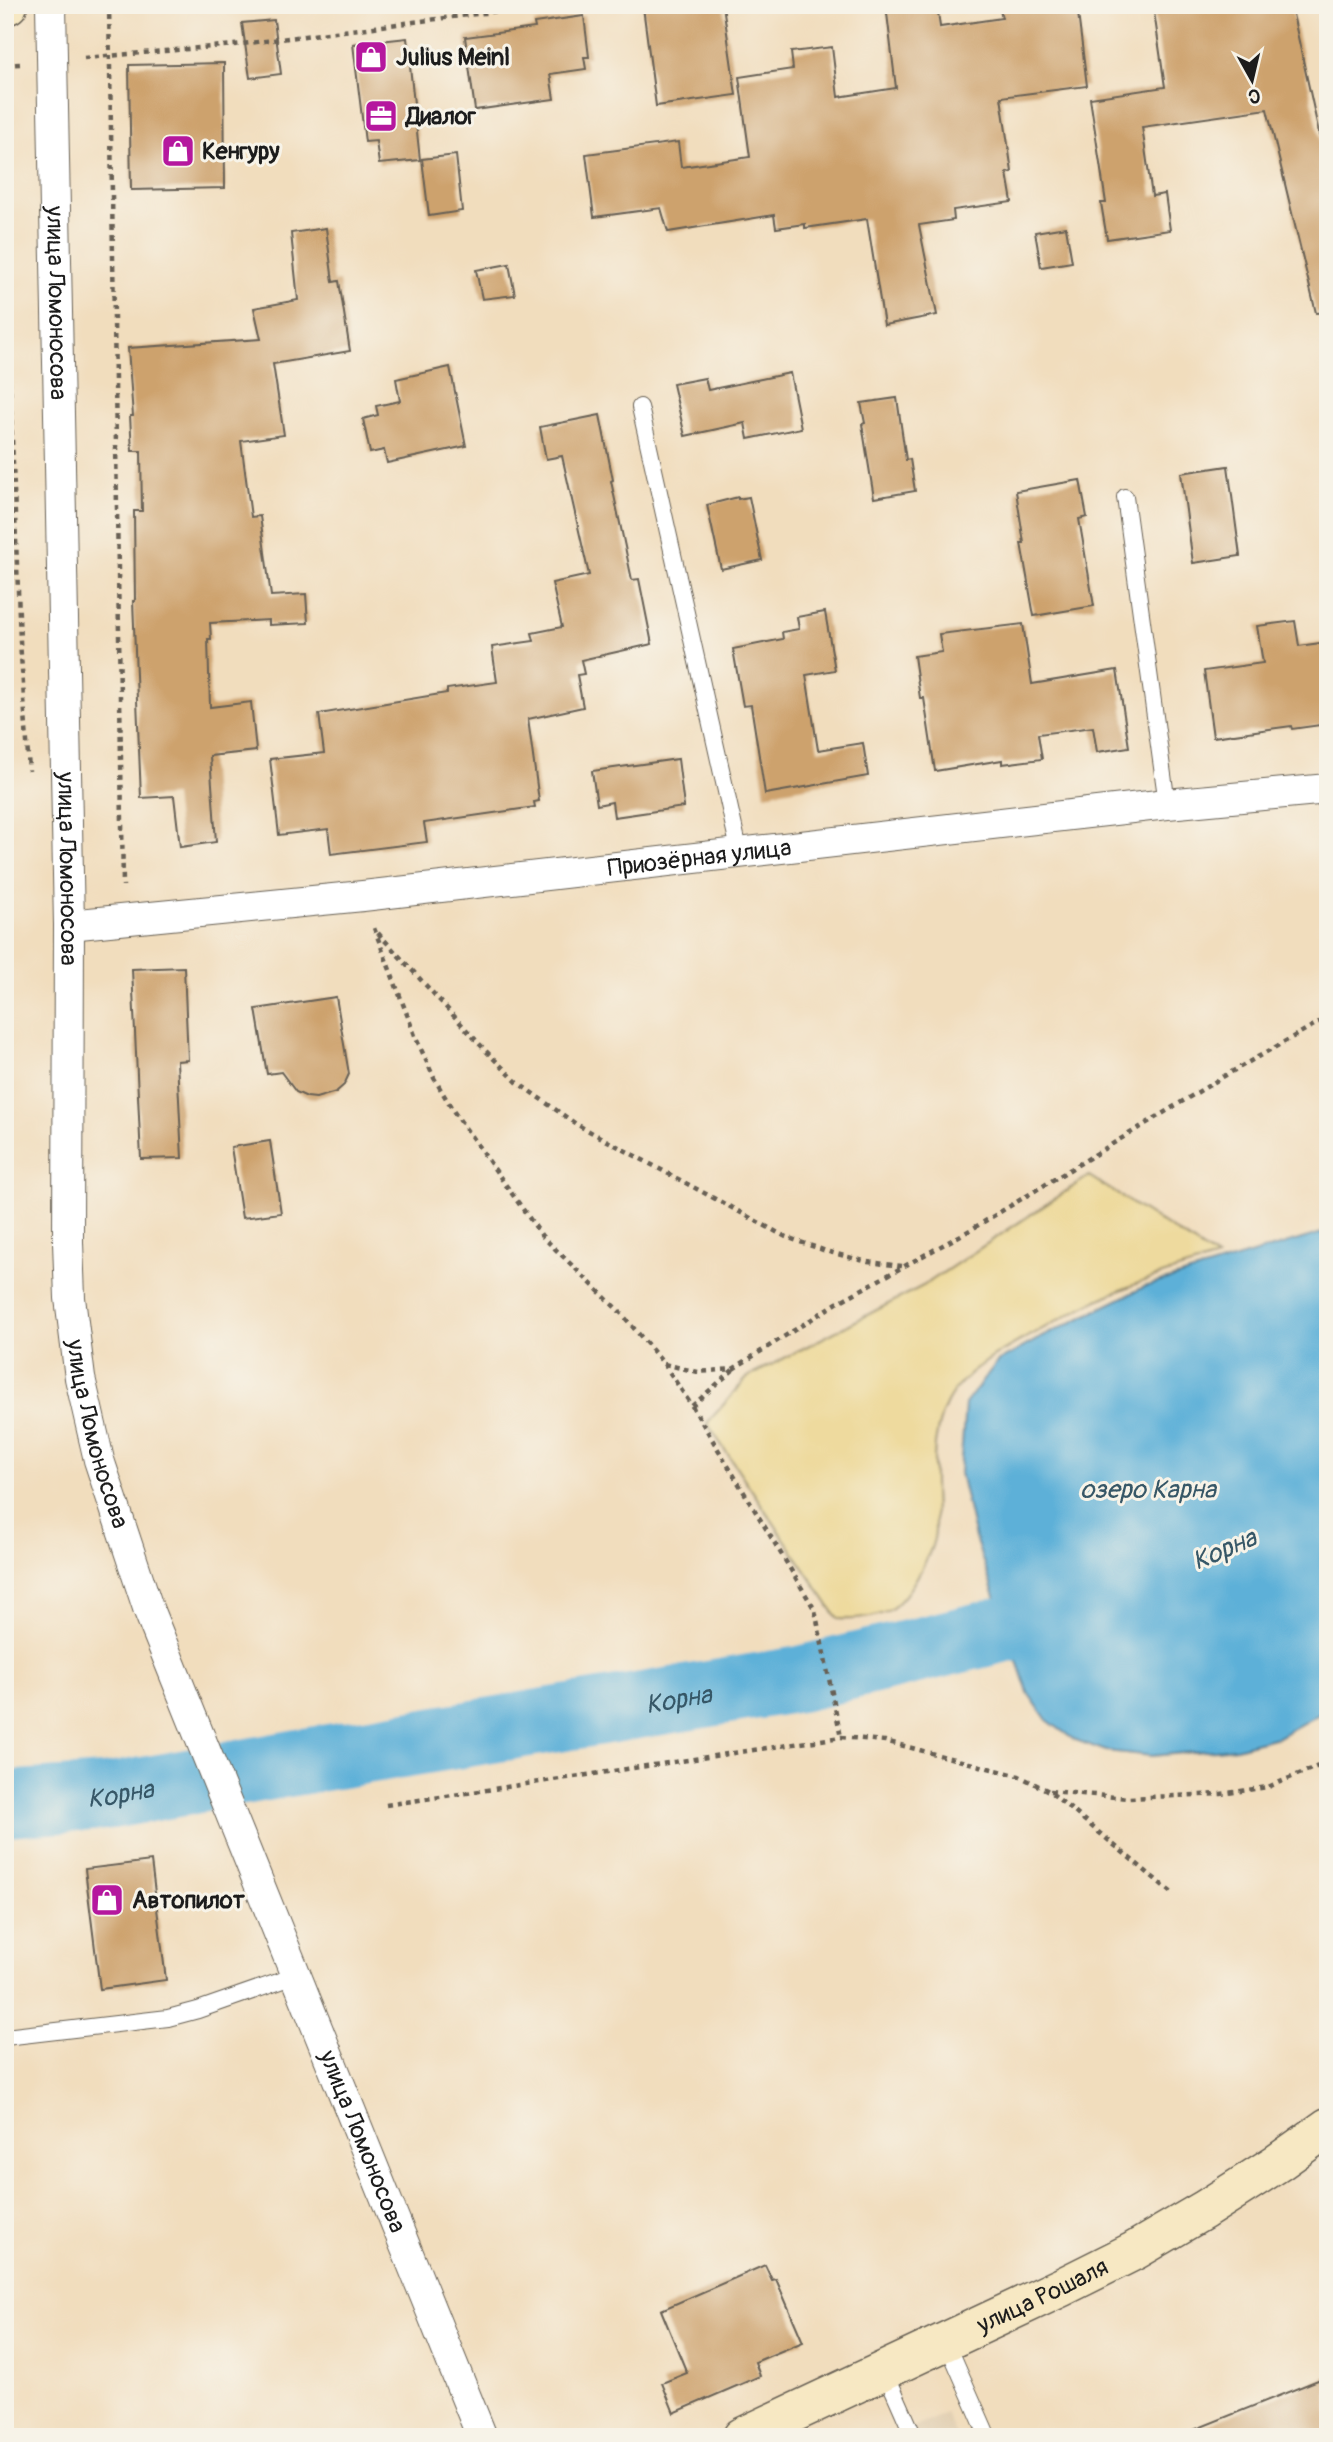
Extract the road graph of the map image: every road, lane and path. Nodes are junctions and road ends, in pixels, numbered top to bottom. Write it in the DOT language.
graph roads {
  1 [pos="51,5"];
  2 [pos="109,5"];
  3 [pos="546,5"];
  4 [pos="111,55"];
  5 [pos="52,61"];
  6 [pos="5,65"];
  7 [pos="5,260"];
  8 [pos="640,407"];
  9 [pos="1125,497"];
  10 [pos="30,775"];
  11 [pos="1328,789"];
  12 [pos="1167,804"];
  13 [pos="740,854"];
  14 [pos="123,886"];
  15 [pos="363,896"];
  16 [pos="69,925"];
  17 [pos="374,929"];
  18 [pos="1328,1017"];
  19 [pos="902,1266"];
  20 [pos="664,1364"];
  21 [pos="733,1369"];
  22 [pos="692,1406"];
  23 [pos="841,1737"];
  24 [pos="1328,1762"];
  25 [pos="1049,1791"];
  26 [pos="387,1805"];
  27 [pos="1172,1892"];
  28 [pos="295,1976"];
  29 [pos="5,2037"];
  30 [pos="1328,2127"];
  31 [pos="946,2341"];
  32 [pos="884,2370"];
  33 [pos="482,2437"];
  34 [pos="742,2437"];
  35 [pos="914,2437"];
  36 [pos="988,2437"];
  1 -- 5 [label="street, улица Ломоносова"];
  2 -- 4 [label="path"];
  3 -- 4 [label="path"];
  4 -- 5 [label="path"];
  4 -- 14 [label="path"];
  5 -- 6 [label="path"];
  5 -- 16 [label="street, улица Ломоносова"];
  7 -- 10 [label="path"];
  8 -- 13 [label="lane"];
  9 -- 12 [label="lane"];
  11 -- 12 [label="street, Приозёрная улица"];
  12 -- 13 [label="street, Приозёрная улица"];
  13 -- 15 [label="street, Приозёрная улица"];
  15 -- 16 [label="street, Приозёрная улица"];
  15 -- 17 [label="path"];
  16 -- 28 [label="street, улица Ломоносова"];
  17 -- 19 [label="path"];
  17 -- 20 [label="path"];
  18 -- 19 [label="path"];
  19 -- 21 [label="path"];
  20 -- 21 [label="path"];
  20 -- 22 [label="path"];
  21 -- 22 [label="path"];
  22 -- 23 [label="path"];
  23 -- 25 [label="path"];
  23 -- 26 [label="path"];
  24 -- 25 [label="path"];
  25 -- 27 [label="path"];
  28 -- 29 [label="lane"];
  28 -- 33 [label="street, улица Ломоносова"];
  30 -- 31 [label="main road, улица Рошаля"];
  31 -- 32 [label="main road, улица Рошаля"];
  31 -- 36 [label="lane"];
  32 -- 34 [label="main road, улица Рошаля"];
  32 -- 35 [label="lane"];
}
